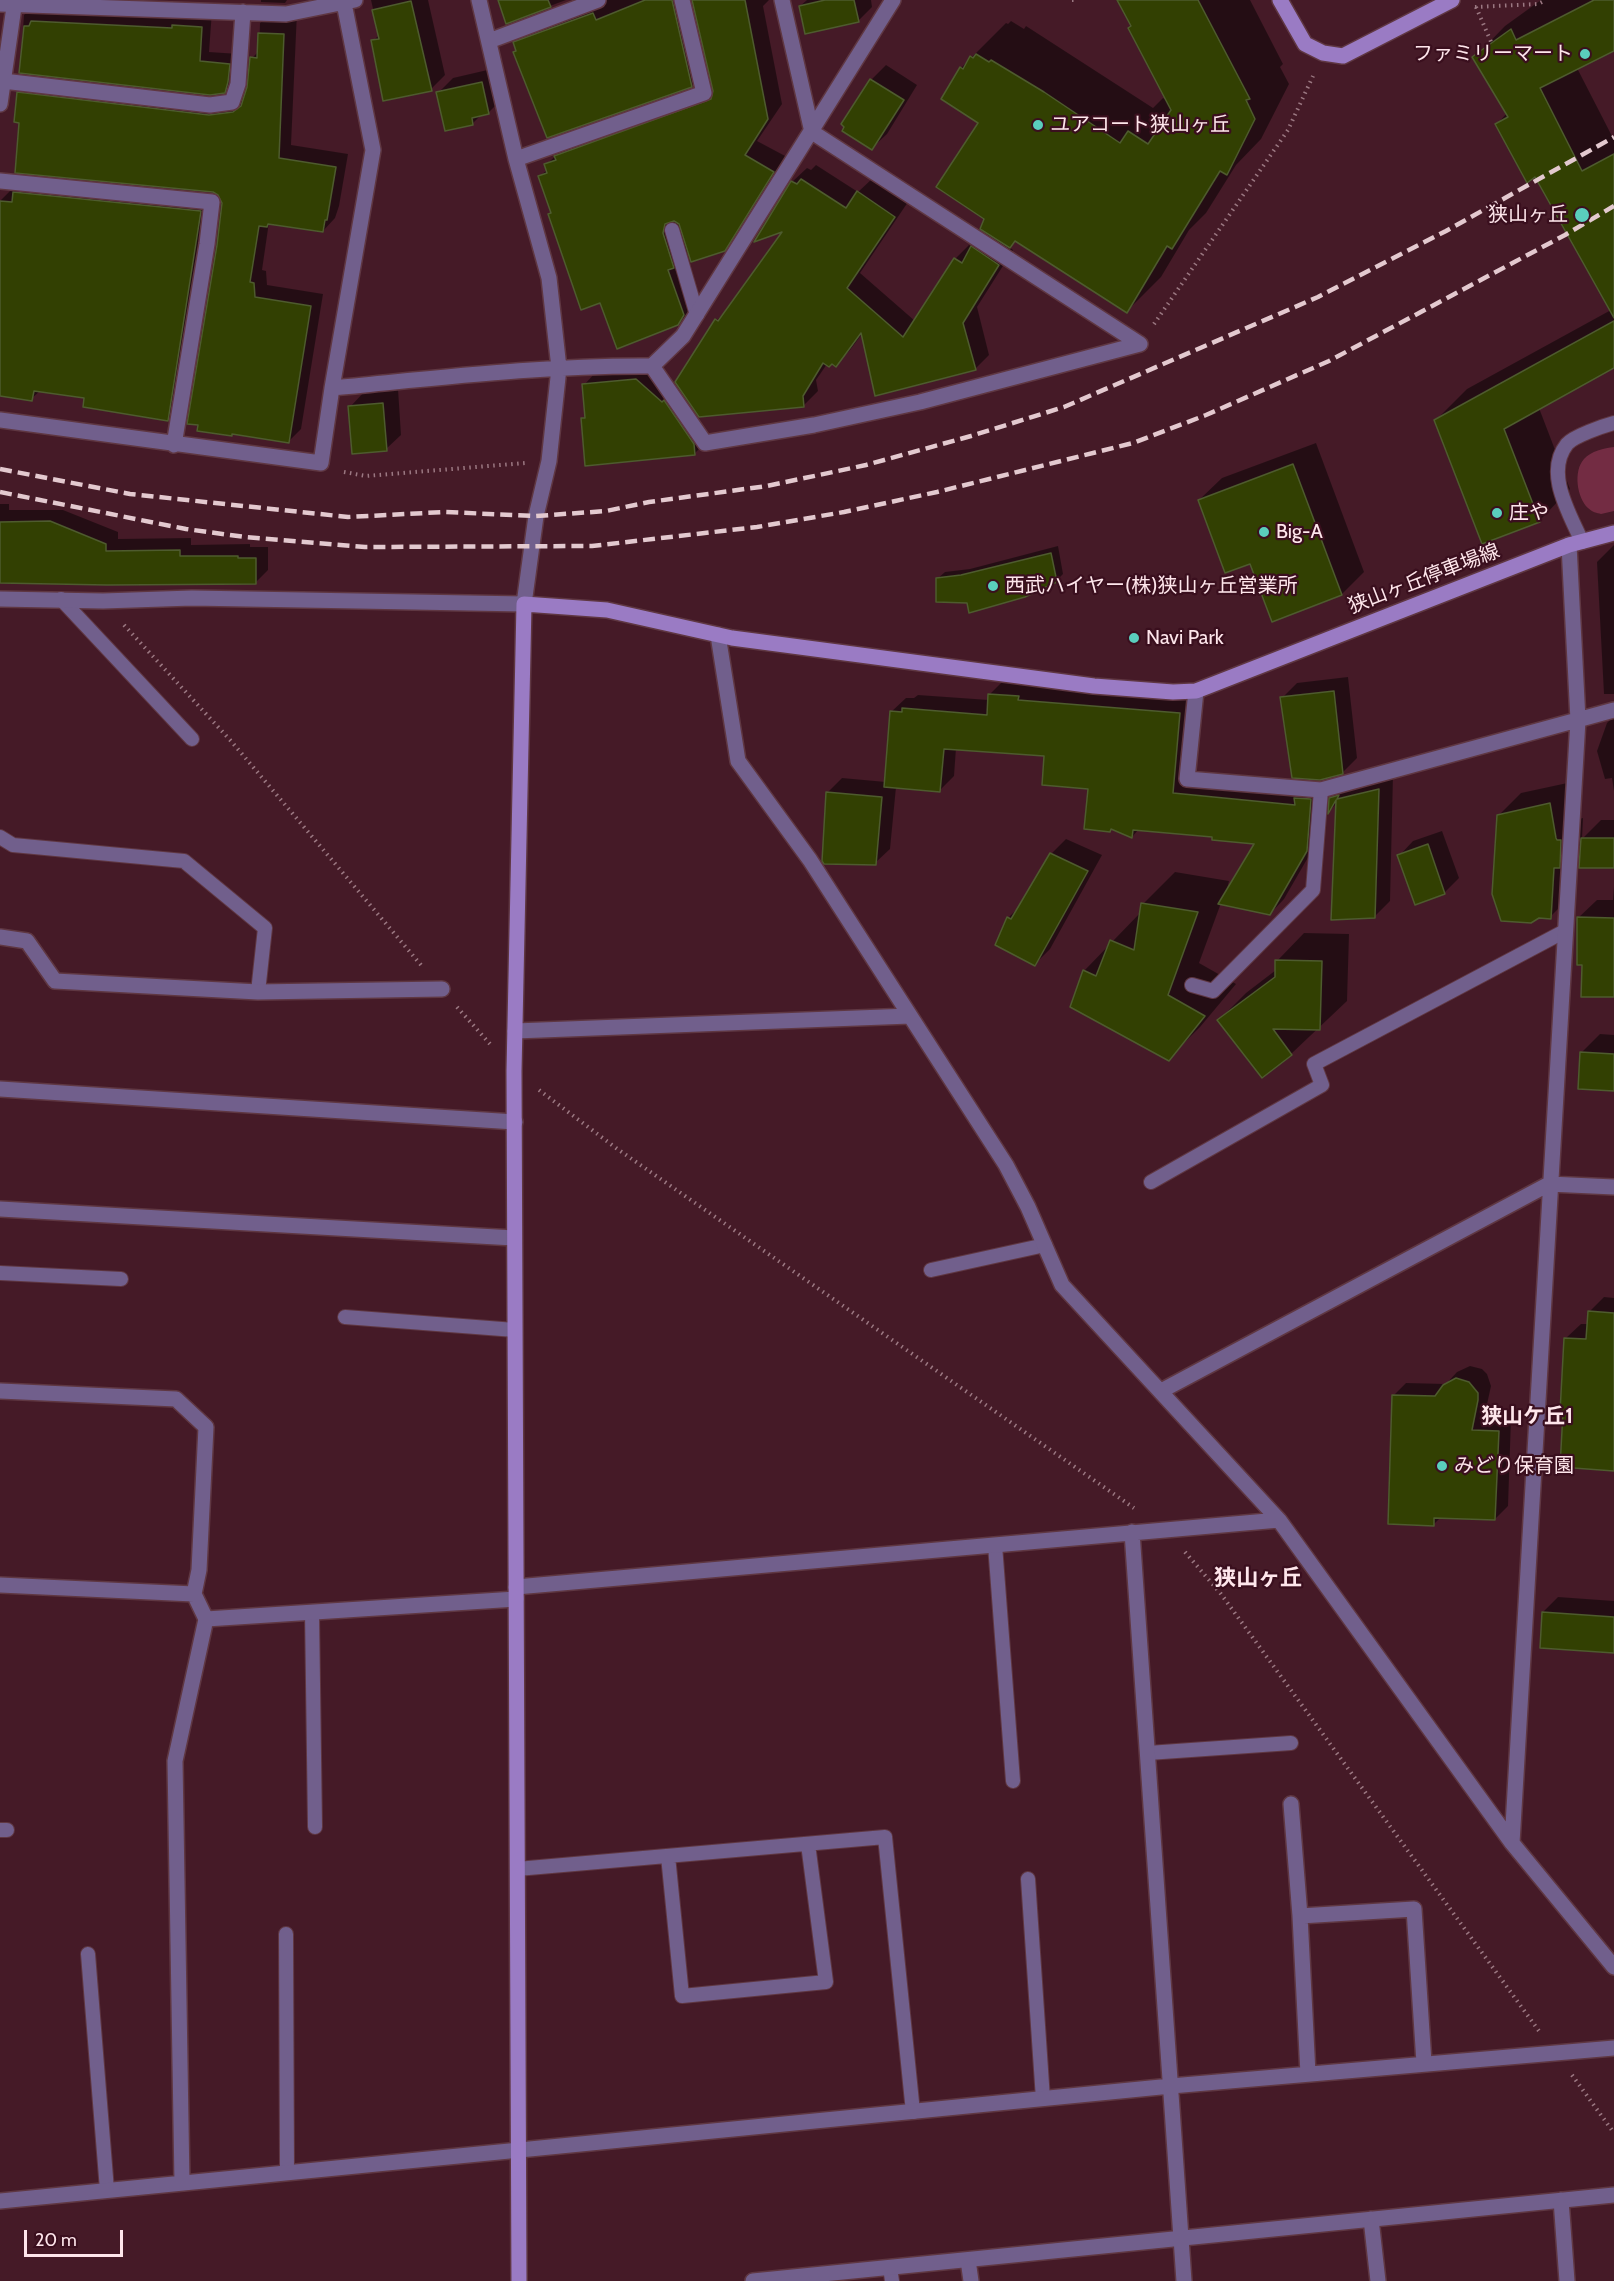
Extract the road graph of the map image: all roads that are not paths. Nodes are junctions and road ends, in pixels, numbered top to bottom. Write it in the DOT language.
graph roads {
  1 [pos="479,0"];
  2 [pos="598,0"];
  3 [pos="682,0"];
  4 [pos="782,0"];
  5 [pos="893,0"];
  6 [pos="1280,0"];
  7 [pos="1452,0"];
  8 [pos="350,1"];
  9 [pos="9,3"];
  10 [pos="243,12"];
  11 [pos="489,40"];
  12 [pos="3,81"];
  13 [pos="0,104"];
  14 [pos="812,132"];
  15 [pos="516,159"];
  16 [pos="0,180"];
  17 [pos="672,230"];
  18 [pos="697,315"];
  19 [pos="652,366"];
  20 [pos="559,368"];
  21 [pos="332,388"];
  22 [pos="0,420"];
  23 [pos="1614,423"];
  24 [pos="174,444"];
  25 [pos="1614,533"];
  26 [pos="1576,544"];
  27 [pos="0,599"];
  28 [pos="61,599"];
  29 [pos="524,604"];
  30 [pos="718,635"];
  31 [pos="1196,691"];
  32 [pos="1614,710"];
  33 [pos="1578,720"];
  34 [pos="192,739"];
  35 [pos="1320,790"];
  36 [pos="0,837"];
  37 [pos="1565,931"];
  38 [pos="0,938"];
  39 [pos="1192,985"];
  40 [pos="442,989"];
  41 [pos="258,993"];
  42 [pos="910,1016"];
  43 [pos="515,1031"];
  44 [pos="0,1089"];
  45 [pos="515,1122"];
  46 [pos="1151,1182"];
  47 [pos="1549,1184"];
  48 [pos="1614,1187"];
  49 [pos="0,1209"];
  50 [pos="514,1238"];
  51 [pos="1045,1245"];
  52 [pos="931,1270"];
  53 [pos="0,1273"];
  54 [pos="121,1279"];
  55 [pos="345,1317"];
  56 [pos="515,1330"];
  57 [pos="0,1391"];
  58 [pos="1161,1391"];
  59 [pos="1279,1520"];
  60 [pos="1132,1532"];
  61 [pos="995,1545"];
  62 [pos="0,1585"];
  63 [pos="516,1593"];
  64 [pos="194,1594"];
  65 [pos="312,1612"];
  66 [pos="206,1619"];
  67 [pos="1291,1743"];
  68 [pos="1148,1753"];
  69 [pos="1013,1781"];
  70 [pos="1291,1804"];
  71 [pos="315,1827"];
  72 [pos="1512,1843"];
  73 [pos="807,1844"];
  74 [pos="668,1856"];
  75 [pos="517,1869"];
  76 [pos="1028,1879"];
  77 [pos="1300,1916"];
  78 [pos="286,1934"];
  79 [pos="88,1954"];
  80 [pos="1614,1967"];
  81 [pos="1614,2048"];
  82 [pos="1424,2063"];
  83 [pos="1308,2074"];
  84 [pos="1171,2086"];
  85 [pos="1043,2099"];
  86 [pos="913,2112"];
  87 [pos="518,2151"];
  88 [pos="287,2173"];
  89 [pos="182,2183"];
  90 [pos="107,2190"];
  91 [pos="1614,2195"];
  92 [pos="1561,2200"];
  93 [pos="0,2201"];
  94 [pos="1371,2219"];
  95 [pos="1181,2238"];
  96 [pos="968,2260"];
  97 [pos="891,2274"];
  98 [pos="519,2281"];
  99 [pos="756,2281"];
  100 [pos="971,2281"];
  101 [pos="1184,2281"];
  102 [pos="1378,2281"];
  103 [pos="1567,2281"];
  1 -- 11 [label="street"];
  2 -- 11 [label="street"];
  3 -- 15 [label="street"];
  4 -- 14 [label="street"];
  5 -- 14 [label="street"];
  6 -- 7 [label="street"];
  8 -- 10 [label="street"];
  8 -- 21 [label="street"];
  9 -- 10 [label="street"];
  9 -- 12 [label="street"];
  10 -- 12 [label="street"];
  11 -- 15 [label="street"];
  12 -- 13 [label="street"];
  14 -- 18 [label="street"];
  14 -- 19 [label="street"];
  15 -- 20 [label="street"];
  16 -- 24 [label="street"];
  17 -- 18 [label="lane"];
  18 -- 19 [label="street"];
  19 -- 20 [label="street"];
  20 -- 21 [label="street"];
  20 -- 29 [label="street"];
  21 -- 24 [label="street"];
  22 -- 24 [label="street"];
  23 -- 26 [label="lane"];
  25 -- 26 [label="street, 狭山ヶ丘停車場線"];
  26 -- 31 [label="street, 狭山ヶ丘停車場線"];
  26 -- 33 [label="street"];
  27 -- 28 [label="street"];
  28 -- 29 [label="street"];
  28 -- 34 [label="lane"];
  29 -- 30 [label="street"];
  29 -- 43 [label="street"];
  30 -- 31 [label="street"];
  30 -- 42 [label="street"];
  31 -- 35 [label="street"];
  32 -- 33 [label="street"];
  33 -- 35 [label="street"];
  33 -- 37 [label="street"];
  35 -- 39 [label="lane"];
  36 -- 41 [label="lane"];
  37 -- 46 [label="lane"];
  37 -- 47 [label="street"];
  38 -- 41 [label="street"];
  40 -- 41 [label="street"];
  42 -- 43 [label="street"];
  42 -- 51 [label="street"];
  43 -- 45 [label="street"];
  44 -- 45 [label="street"];
  45 -- 50 [label="street"];
  47 -- 48 [label="street"];
  47 -- 58 [label="street"];
  47 -- 72 [label="street"];
  49 -- 50 [label="street"];
  50 -- 56 [label="street"];
  51 -- 52 [label="lane"];
  51 -- 58 [label="street"];
  53 -- 54 [label="lane"];
  55 -- 56 [label="lane"];
  56 -- 63 [label="street"];
  57 -- 64 [label="street"];
  58 -- 59 [label="street"];
  59 -- 60 [label="street"];
  59 -- 72 [label="street"];
  60 -- 61 [label="street"];
  60 -- 68 [label="street"];
  61 -- 63 [label="street"];
  61 -- 69 [label="lane"];
  62 -- 64 [label="street"];
  63 -- 65 [label="street"];
  63 -- 75 [label="street"];
  64 -- 66 [label="street"];
  65 -- 66 [label="street"];
  65 -- 71 [label="lane"];
  66 -- 89 [label="street"];
  67 -- 68 [label="lane"];
  68 -- 84 [label="street"];
  70 -- 77 [label="street"];
  72 -- 80 [label="street"];
  73 -- 74 [label="lane"];
  73 -- 74 [label="lane"];
  73 -- 86 [label="lane"];
  74 -- 75 [label="lane"];
  75 -- 87 [label="street"];
  76 -- 85 [label="lane"];
  77 -- 82 [label="street"];
  77 -- 83 [label="street"];
  78 -- 88 [label="lane"];
  79 -- 90 [label="lane"];
  81 -- 82 [label="street"];
  82 -- 83 [label="street"];
  83 -- 84 [label="street"];
  84 -- 85 [label="street"];
  84 -- 95 [label="street"];
  85 -- 86 [label="street"];
  86 -- 87 [label="street"];
  87 -- 88 [label="street"];
  87 -- 98 [label="street"];
  88 -- 89 [label="street"];
  89 -- 90 [label="street"];
  90 -- 93 [label="street"];
  91 -- 92 [label="street"];
  92 -- 94 [label="street"];
  92 -- 103 [label="street"];
  94 -- 95 [label="street"];
  94 -- 102 [label="street"];
  95 -- 96 [label="street"];
  95 -- 101 [label="street"];
  96 -- 97 [label="street"];
  96 -- 100 [label="street"];
  97 -- 99 [label="street"];
}
